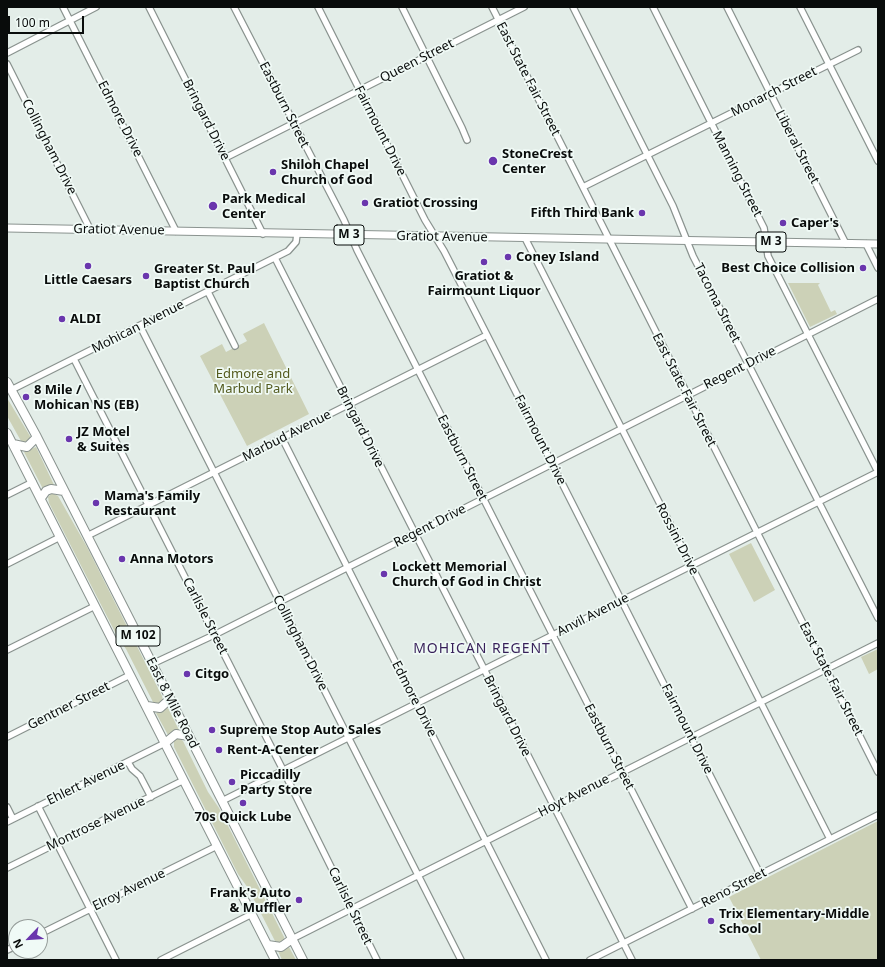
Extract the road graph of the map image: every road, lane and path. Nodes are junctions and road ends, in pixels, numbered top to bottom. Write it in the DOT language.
graph roads {
  1 [pos="63,7"];
  2 [pos="96,7"];
  3 [pos="149,7"];
  4 [pos="234,7"];
  5 [pos="318,7"];
  6 [pos="402,7"];
  7 [pos="492,7"];
  8 [pos="524,7"];
  9 [pos="573,7"];
  10 [pos="653,7"];
  11 [pos="727,7"];
  12 [pos="800,7"];
  13 [pos="70,20"];
  14 [pos="498,20"];
  15 [pos="858,50"];
  16 [pos="7,52"];
  17 [pos="427,56"];
  18 [pos="7,64"];
  19 [pos="829,64"];
  20 [pos="359,90"];
  21 [pos="770,94"];
  22 [pos="293,123"];
  23 [pos="712,123"];
  24 [pos="467,140"];
  25 [pos="648,155"];
  26 [pos="225,158"];
  27 [pos="878,161"];
  28 [pos="583,187"];
  29 [pos="7,228"];
  30 [pos="90,229"];
  31 [pos="176,231"];
  32 [pos="263,234"];
  33 [pos="297,234"];
  34 [pos="350,235"];
  35 [pos="436,236"];
  36 [pos="525,238"];
  37 [pos="609,240"];
  38 [pos="689,241"];
  39 [pos="766,242"];
  40 [pos="846,244"];
  41 [pos="866,244"];
  42 [pos="878,244"];
  43 [pos="275,258"];
  44 [pos="878,268"];
  45 [pos="208,292"];
  46 [pos="878,299"];
  47 [pos="140,326"];
  48 [pos="807,334"];
  49 [pos="487,335"];
  50 [pos="235,346"];
  51 [pos="74,359"];
  52 [pos="748,364"];
  53 [pos="418,370"];
  54 [pos="7,382"];
  55 [pos="11,390"];
  56 [pos="686,395"];
  57 [pos="349,405"];
  58 [pos="621,428"];
  59 [pos="7,433"];
  60 [pos="37,437"];
  61 [pos="282,438"];
  62 [pos="13,444"];
  63 [pos="552,465"];
  64 [pos="214,472"];
  65 [pos="878,472"];
  66 [pos="32,482"];
  67 [pos="64,491"];
  68 [pos="7,495"];
  69 [pos="41,498"];
  70 [pos="483,499"];
  71 [pos="818,501"];
  72 [pos="148,506"];
  73 [pos="757,533"];
  74 [pos="414,534"];
  75 [pos="87,536"];
  76 [pos="60,537"];
  77 [pos="7,564"];
  78 [pos="691,566"];
  79 [pos="347,568"];
  80 [pos="279,601"];
  81 [pos="621,601"];
  82 [pos="95,606"];
  83 [pos="878,618"];
  84 [pos="214,635"];
  85 [pos="552,635"];
  86 [pos="878,643"];
  87 [pos="7,650"];
  88 [pos="152,664"];
  89 [pos="825,669"];
  90 [pos="484,670"];
  91 [pos="130,675"];
  92 [pos="170,699"];
  93 [pos="760,702"];
  94 [pos="416,704"];
  95 [pos="146,706"];
  96 [pos="189,736"];
  97 [pos="7,737"];
  98 [pos="348,738"];
  99 [pos="691,738"];
  100 [pos="165,744"];
  101 [pos="128,762"];
  102 [pos="283,770"];
  103 [pos="622,772"];
  104 [pos="878,772"];
  105 [pos="184,780"];
  106 [pos="151,797"];
  107 [pos="222,801"];
  108 [pos="38,806"];
  109 [pos="7,807"];
  110 [pos="554,807"];
  111 [pos="878,815"];
  112 [pos="13,819"];
  113 [pos="7,822"];
  114 [pos="830,839"];
  115 [pos="486,841"];
  116 [pos="57,844"];
  117 [pos="217,846"];
  118 [pos="7,868"];
  119 [pos="760,874"];
  120 [pos="418,875"];
  121 [pos="352,908"];
  122 [pos="90,909"];
  123 [pos="692,909"];
  124 [pos="252,914"];
  125 [pos="48,930"];
  126 [pos="292,939"];
  127 [pos="623,943"];
  128 [pos="268,945"];
  129 [pos="116,960"];
  130 [pos="160,960"];
  131 [pos="275,960"];
  132 [pos="303,960"];
  133 [pos="377,960"];
  134 [pos="461,960"];
  135 [pos="546,960"];
  136 [pos="590,960"];
  137 [pos="632,960"];
  1 -- 13 [label="street, Edmore Drive"];
  2 -- 13 [label="street"];
  3 -- 26 [label="street, Bringard Drive"];
  4 -- 22 [label="street, Eastburn Street"];
  5 -- 20 [label="street, Fairmount Drive"];
  6 -- 17 [label="street"];
  7 -- 14 [label="street, East State Fair Street"];
  8 -- 14 [label="street, Queen Street"];
  9 -- 25 [label="street, Tacoma Street"];
  10 -- 23 [label="street, Manning Street"];
  11 -- 21 [label="street, Liberal Street"];
  12 -- 19 [label="street"];
  13 -- 16 [label="street"];
  13 -- 31 [label="street, Edmore Drive"];
  14 -- 17 [label="street, Queen Street"];
  14 -- 28 [label="street, East State Fair Street"];
  15 -- 19 [label="street, Monarch Street"];
  17 -- 20 [label="street, Queen Street"];
  17 -- 24 [label="street"];
  18 -- 30 [label="street, Collingham Drive"];
  19 -- 21 [label="street, Monarch Street"];
  19 -- 27 [label="street"];
  20 -- 22 [label="street, Queen Street"];
  20 -- 35 [label="street, Fairmount Drive"];
  21 -- 23 [label="street, Monarch Street"];
  21 -- 40 [label="street, Liberal Street"];
  22 -- 26 [label="street, Queen Street"];
  22 -- 34 [label="street, Eastburn Street"];
  23 -- 25 [label="street, Monarch Street"];
  23 -- 39 [label="street, Manning Street"];
  25 -- 28 [label="street, Monarch Street"];
  25 -- 38 [label="street, Tacoma Street"];
  26 -- 32 [label="street, Bringard Drive"];
  28 -- 37 [label="street, East State Fair Street"];
  29 -- 30 [label="main road, Gratiot Avenue / M 3"];
  30 -- 31 [label="main road, Gratiot Avenue / M 3"];
  31 -- 32 [label="main road, Gratiot Avenue / M 3"];
  32 -- 33 [label="main road, Gratiot Avenue / M 3"];
  33 -- 34 [label="main road, Gratiot Avenue / M 3"];
  33 -- 43 [label="street, Mohican Avenue"];
  34 -- 35 [label="main road, Gratiot Avenue / M 3"];
  34 -- 53 [label="street, Eastburn Street"];
  35 -- 36 [label="main road, Gratiot Avenue / M 3"];
  35 -- 49 [label="street, Fairmount Drive"];
  36 -- 37 [label="main road, Gratiot Avenue / M 3"];
  36 -- 58 [label="street, Rossini Drive"];
  37 -- 38 [label="main road, Gratiot Avenue / M 3"];
  37 -- 56 [label="street, East State Fair Street"];
  38 -- 39 [label="main road, Gratiot Avenue / M 3"];
  38 -- 52 [label="street, Tacoma Street"];
  39 -- 40 [label="main road, Gratiot Avenue / M 3"];
  39 -- 48 [label="street, Manning Street"];
  40 -- 41 [label="main road, Gratiot Avenue / M 3"];
  41 -- 42 [label="main road, Gratiot Avenue / M 3"];
  41 -- 44 [label="street"];
  43 -- 45 [label="street, Mohican Avenue"];
  43 -- 57 [label="street, Bringard Drive"];
  45 -- 47 [label="street, Mohican Avenue"];
  45 -- 50 [label="street"];
  46 -- 48 [label="street, Regent Drive"];
  47 -- 51 [label="street, Mohican Avenue"];
  47 -- 64 [label="street, Collingham Drive"];
  48 -- 52 [label="street, Regent Drive"];
  48 -- 65 [label="street, Manning Street"];
  49 -- 53 [label="street, Marbud Avenue"];
  49 -- 63 [label="street, Fairmount Drive"];
  51 -- 55 [label="street, Mohican Avenue"];
  51 -- 72 [label="street, Carlisle Street"];
  52 -- 56 [label="street, Regent Drive"];
  52 -- 71 [label="street, Tacoma Street"];
  53 -- 57 [label="street, Marbud Avenue"];
  53 -- 70 [label="street, Eastburn Street"];
  54 -- 55 [label="highway, East 8 Mile Road / M 102"];
  55 -- 60 [label="highway, East 8 Mile Road / M 102"];
  56 -- 58 [label="street, Regent Drive"];
  56 -- 73 [label="street, East State Fair Street"];
  57 -- 61 [label="street, Marbud Avenue"];
  57 -- 74 [label="street, Bringard Drive"];
  58 -- 63 [label="street, Regent Drive"];
  58 -- 78 [label="street, Rossini Drive"];
  59 -- 62 [label="highway, East 8 Mile Road / M 102"];
  60 -- 62 [label="highway"];
  60 -- 67 [label="highway, East 8 Mile Road / M 102"];
  61 -- 64 [label="street, Marbud Avenue"];
  61 -- 79 [label="street, Edmore Drive"];
  62 -- 66 [label="highway, East 8 Mile Road / M 102"];
  63 -- 70 [label="street, Regent Drive"];
  63 -- 81 [label="street, Fairmount Drive"];
  64 -- 72 [label="street, Marbud Avenue"];
  64 -- 80 [label="street, Collingham Drive"];
  65 -- 71 [label="street, Anvil Avenue"];
  66 -- 68 [label="street"];
  66 -- 69 [label="highway, East 8 Mile Road / M 102"];
  67 -- 69 [label="highway"];
  67 -- 75 [label="highway, East 8 Mile Road / M 102"];
  69 -- 76 [label="highway, East 8 Mile Road / M 102"];
  70 -- 74 [label="street, Regent Drive"];
  70 -- 85 [label="street, Eastburn Street"];
  71 -- 73 [label="street, Anvil Avenue"];
  71 -- 83 [label="street, Tacoma Street"];
  72 -- 75 [label="street, Marbud Avenue"];
  72 -- 84 [label="street, Carlisle Street"];
  73 -- 78 [label="street, Anvil Avenue"];
  73 -- 89 [label="street, East State Fair Street"];
  74 -- 79 [label="street, Regent Drive"];
  74 -- 90 [label="street, Bringard Drive"];
  75 -- 88 [label="highway, East 8 Mile Road / M 102"];
  76 -- 77 [label="street"];
  76 -- 82 [label="highway, East 8 Mile Road / M 102"];
  78 -- 81 [label="street, Anvil Avenue"];
  78 -- 93 [label="street, Rossini Drive"];
  79 -- 80 [label="street, Regent Drive"];
  79 -- 94 [label="street, Edmore Drive"];
  80 -- 84 [label="street, Regent Drive"];
  80 -- 98 [label="street, Collingham Drive"];
  81 -- 85 [label="street, Anvil Avenue"];
  81 -- 99 [label="street, Fairmount Drive"];
  82 -- 87 [label="street"];
  82 -- 91 [label="highway, East 8 Mile Road / M 102"];
  84 -- 88 [label="street, Regent Drive"];
  84 -- 102 [label="street, Carlisle Street"];
  85 -- 90 [label="street, Anvil Avenue"];
  85 -- 103 [label="street, Eastburn Street"];
  86 -- 89 [label="street, Hoyt Avenue"];
  88 -- 92 [label="highway, East 8 Mile Road / M 102"];
  89 -- 93 [label="street, Hoyt Avenue"];
  89 -- 104 [label="street, East State Fair Street"];
  90 -- 94 [label="street, Anvil Avenue"];
  90 -- 110 [label="street, Bringard Drive"];
  91 -- 95 [label="highway, East 8 Mile Road / M 102"];
  91 -- 97 [label="street, Gentner Street"];
  92 -- 95 [label="highway"];
  92 -- 96 [label="highway, East 8 Mile Road / M 102"];
  93 -- 99 [label="street, Hoyt Avenue"];
  93 -- 114 [label="street, Rossini Drive"];
  94 -- 98 [label="street, Anvil Avenue"];
  94 -- 115 [label="street, Edmore Drive"];
  95 -- 100 [label="highway, East 8 Mile Road / M 102"];
  96 -- 100 [label="highway"];
  96 -- 107 [label="highway, East 8 Mile Road / M 102"];
  98 -- 102 [label="street, Anvil Avenue"];
  98 -- 120 [label="street, Collingham Drive"];
  99 -- 103 [label="street, Hoyt Avenue"];
  99 -- 119 [label="street, Fairmount Drive"];
  100 -- 101 [label="street, Ehlert Avenue"];
  100 -- 105 [label="highway, East 8 Mile Road / M 102"];
  101 -- 106 [label="street"];
  101 -- 108 [label="street, Ehlert Avenue"];
  102 -- 107 [label="street, Anvil Avenue"];
  102 -- 121 [label="street, Carlisle Street"];
  103 -- 110 [label="street, Hoyt Avenue"];
  103 -- 123 [label="street, Eastburn Street"];
  105 -- 106 [label="street, Montrose Avenue"];
  105 -- 117 [label="highway, East 8 Mile Road / M 102"];
  106 -- 116 [label="street, Montrose Avenue"];
  107 -- 126 [label="highway, East 8 Mile Road / M 102"];
  108 -- 112 [label="street, Ehlert Avenue"];
  108 -- 116 [label="street"];
  109 -- 112 [label="street"];
  110 -- 115 [label="street, Hoyt Avenue"];
  110 -- 127 [label="street, Bringard Drive"];
  111 -- 114 [label="street, Reno Street"];
  112 -- 113 [label="street, Ehlert Avenue"];
  114 -- 119 [label="street, Reno Street"];
  115 -- 120 [label="street, Hoyt Avenue"];
  115 -- 135 [label="street, Edmore Drive"];
  116 -- 118 [label="street, Montrose Avenue"];
  116 -- 122 [label="street"];
  117 -- 122 [label="street, Elroy Avenue"];
  117 -- 124 [label="highway, East 8 Mile Road / M 102"];
  119 -- 123 [label="street, Reno Street"];
  120 -- 121 [label="street, Hoyt Avenue"];
  120 -- 134 [label="street, Collingham Drive"];
  121 -- 126 [label="street, Hoyt Avenue"];
  121 -- 133 [label="street, Carlisle Street"];
  122 -- 125 [label="street, Elroy Avenue"];
  122 -- 129 [label="street"];
  123 -- 127 [label="street, Reno Street"];
  124 -- 128 [label="highway, East 8 Mile Road / M 102"];
  124 -- 130 [label="street"];
  126 -- 128 [label="highway"];
  126 -- 132 [label="highway, East 8 Mile Road / M 102"];
  127 -- 136 [label="street, Reno Street"];
  127 -- 137 [label="street, Bringard Drive"];
  128 -- 131 [label="highway, East 8 Mile Road / M 102"];
}
